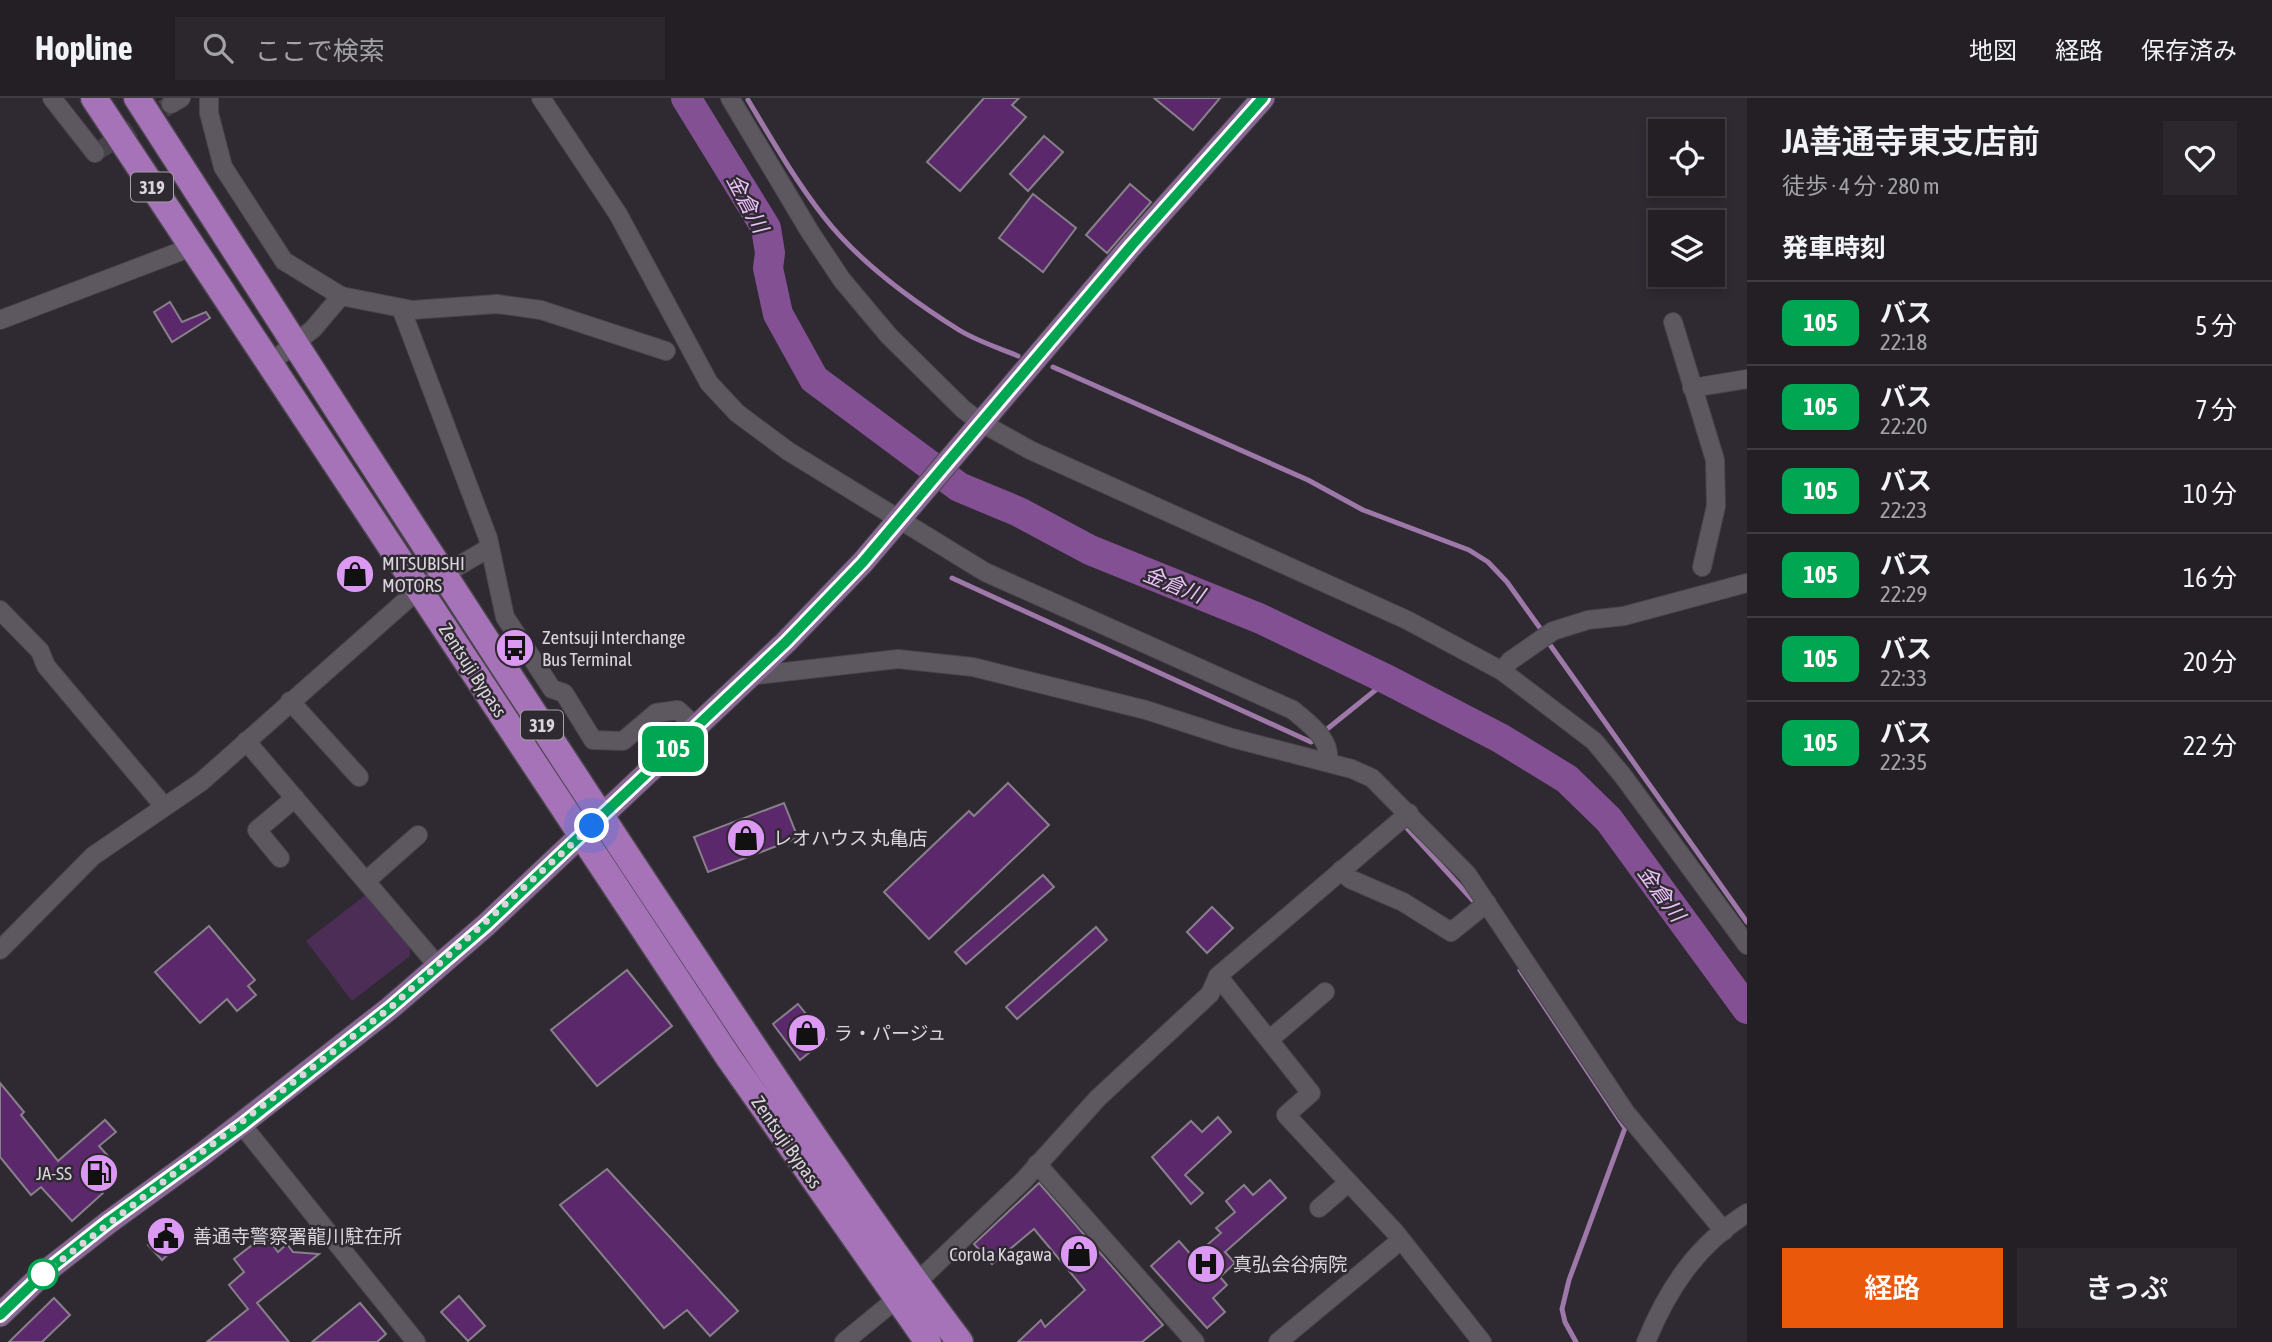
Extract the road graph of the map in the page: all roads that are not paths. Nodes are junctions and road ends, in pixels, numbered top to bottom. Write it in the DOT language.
graph roads {
  1 [pos="52,98"];
  2 [pos="94,98"];
  3 [pos="137,98"];
  4 [pos="209,98"];
  5 [pos="541,98"];
  6 [pos="730,98"];
  7 [pos="1263,98"];
  8 [pos="95,153"];
  9 [pos="191,247"];
  10 [pos="341,296"];
  11 [pos="401,308"];
  12 [pos="0,320"];
  13 [pos="1672,322"];
  14 [pos="295,343"];
  15 [pos="666,351"];
  16 [pos="269,364"];
  17 [pos="1747,379"];
  18 [pos="1692,388"];
  19 [pos="976,428"];
  20 [pos="905,512"];
  21 [pos="489,548"];
  22 [pos="1702,567"];
  23 [pos="443,574"];
  24 [pos="1747,583"];
  25 [pos="419,589"];
  26 [pos="0,610"];
  27 [pos="1502,671"];
  28 [pos="750,676"];
  29 [pos="290,701"];
  30 [pos="696,727"];
  31 [pos="246,741"];
  32 [pos="1328,762"];
  33 [pos="359,777"];
  34 [pos="295,798"];
  35 [pos="163,805"];
  36 [pos="1409,813"];
  37 [pos="601,817"];
  38 [pos="418,835"];
  39 [pos="582,835"];
  40 [pos="280,858"];
  41 [pos="1341,870"];
  42 [pos="366,881"];
  43 [pos="1483,907"];
  44 [pos="1747,945"];
  45 [pos="0,950"];
  46 [pos="438,966"];
  47 [pos="1218,976"];
  48 [pos="1325,992"];
  49 [pos="1269,1040"];
  50 [pos="242,1125"];
  51 [pos="1037,1164"];
  52 [pos="1348,1183"];
  53 [pos="1319,1208"];
  54 [pos="1747,1213"];
  55 [pos="1724,1231"];
  56 [pos="1401,1240"];
  57 [pos="906,1291"];
  58 [pos="3,1304"];
  59 [pos="416,1342"];
  60 [pos="844,1342"];
  61 [pos="928,1342"];
  62 [pos="960,1342"];
  63 [pos="1195,1342"];
  64 [pos="1278,1342"];
  65 [pos="1482,1342"];
  66 [pos="1646,1342"];
  1 -- 8 [label="street"];
  2 -- 9 [label="highway, Zentsuji Bypass / 319"];
  3 -- 14 [label="highway, Zentsuji Bypass / 319"];
  4 -- 10 [label="street"];
  5 -- 20 [label="street"];
  6 -- 19 [label="street"];
  7 -- 19 [label="main road"];
  9 -- 12 [label="street"];
  9 -- 16 [label="highway, Zentsuji Bypass / 319"];
  10 -- 11 [label="street"];
  10 -- 14 [label="street"];
  11 -- 15 [label="street"];
  11 -- 21 [label="street"];
  13 -- 18 [label="street"];
  14 -- 16 [label="street"];
  14 -- 23 [label="highway, Zentsuji Bypass / 319"];
  16 -- 25 [label="highway, Zentsuji Bypass / 319"];
  17 -- 18 [label="street"];
  18 -- 22 [label="street"];
  19 -- 20 [label="main road"];
  19 -- 27 [label="street"];
  20 -- 28 [label="main road"];
  20 -- 32 [label="street"];
  21 -- 23 [label="street"];
  21 -- 30 [label="street"];
  23 -- 25 [label="street"];
  23 -- 37 [label="highway, Zentsuji Bypass / 319"];
  24 -- 27 [label="street"];
  25 -- 29 [label="street"];
  25 -- 39 [label="highway, Zentsuji Bypass / 319"];
  26 -- 35 [label="street"];
  27 -- 44 [label="street"];
  28 -- 30 [label="main road"];
  28 -- 32 [label="street"];
  29 -- 31 [label="street"];
  29 -- 33 [label="street"];
  30 -- 37 [label="main road"];
  31 -- 34 [label="street"];
  31 -- 35 [label="street"];
  32 -- 36 [label="street"];
  34 -- 40 [label="street"];
  34 -- 42 [label="street"];
  35 -- 45 [label="street"];
  36 -- 41 [label="street"];
  36 -- 43 [label="street"];
  37 -- 39 [label="main road"];
  37 -- 57 [label="highway, Zentsuji Bypass / 319"];
  38 -- 42 [label="street"];
  39 -- 46 [label="main road"];
  39 -- 57 [label="highway, Zentsuji Bypass / 319"];
  41 -- 43 [label="street"];
  41 -- 47 [label="street"];
  42 -- 46 [label="street"];
  43 -- 55 [label="street"];
  46 -- 50 [label="main road"];
  47 -- 49 [label="street"];
  47 -- 51 [label="street"];
  48 -- 49 [label="street"];
  49 -- 52 [label="street"];
  50 -- 58 [label="main road"];
  50 -- 59 [label="street"];
  51 -- 57 [label="street"];
  51 -- 63 [label="street"];
  52 -- 53 [label="street"];
  52 -- 56 [label="street"];
  54 -- 55 [label="street"];
  55 -- 66 [label="street"];
  56 -- 64 [label="street"];
  56 -- 65 [label="street"];
  57 -- 60 [label="street"];
  57 -- 61 [label="highway, Zentsuji Bypass / 319"];
  57 -- 62 [label="highway, Zentsuji Bypass / 319"];
}
